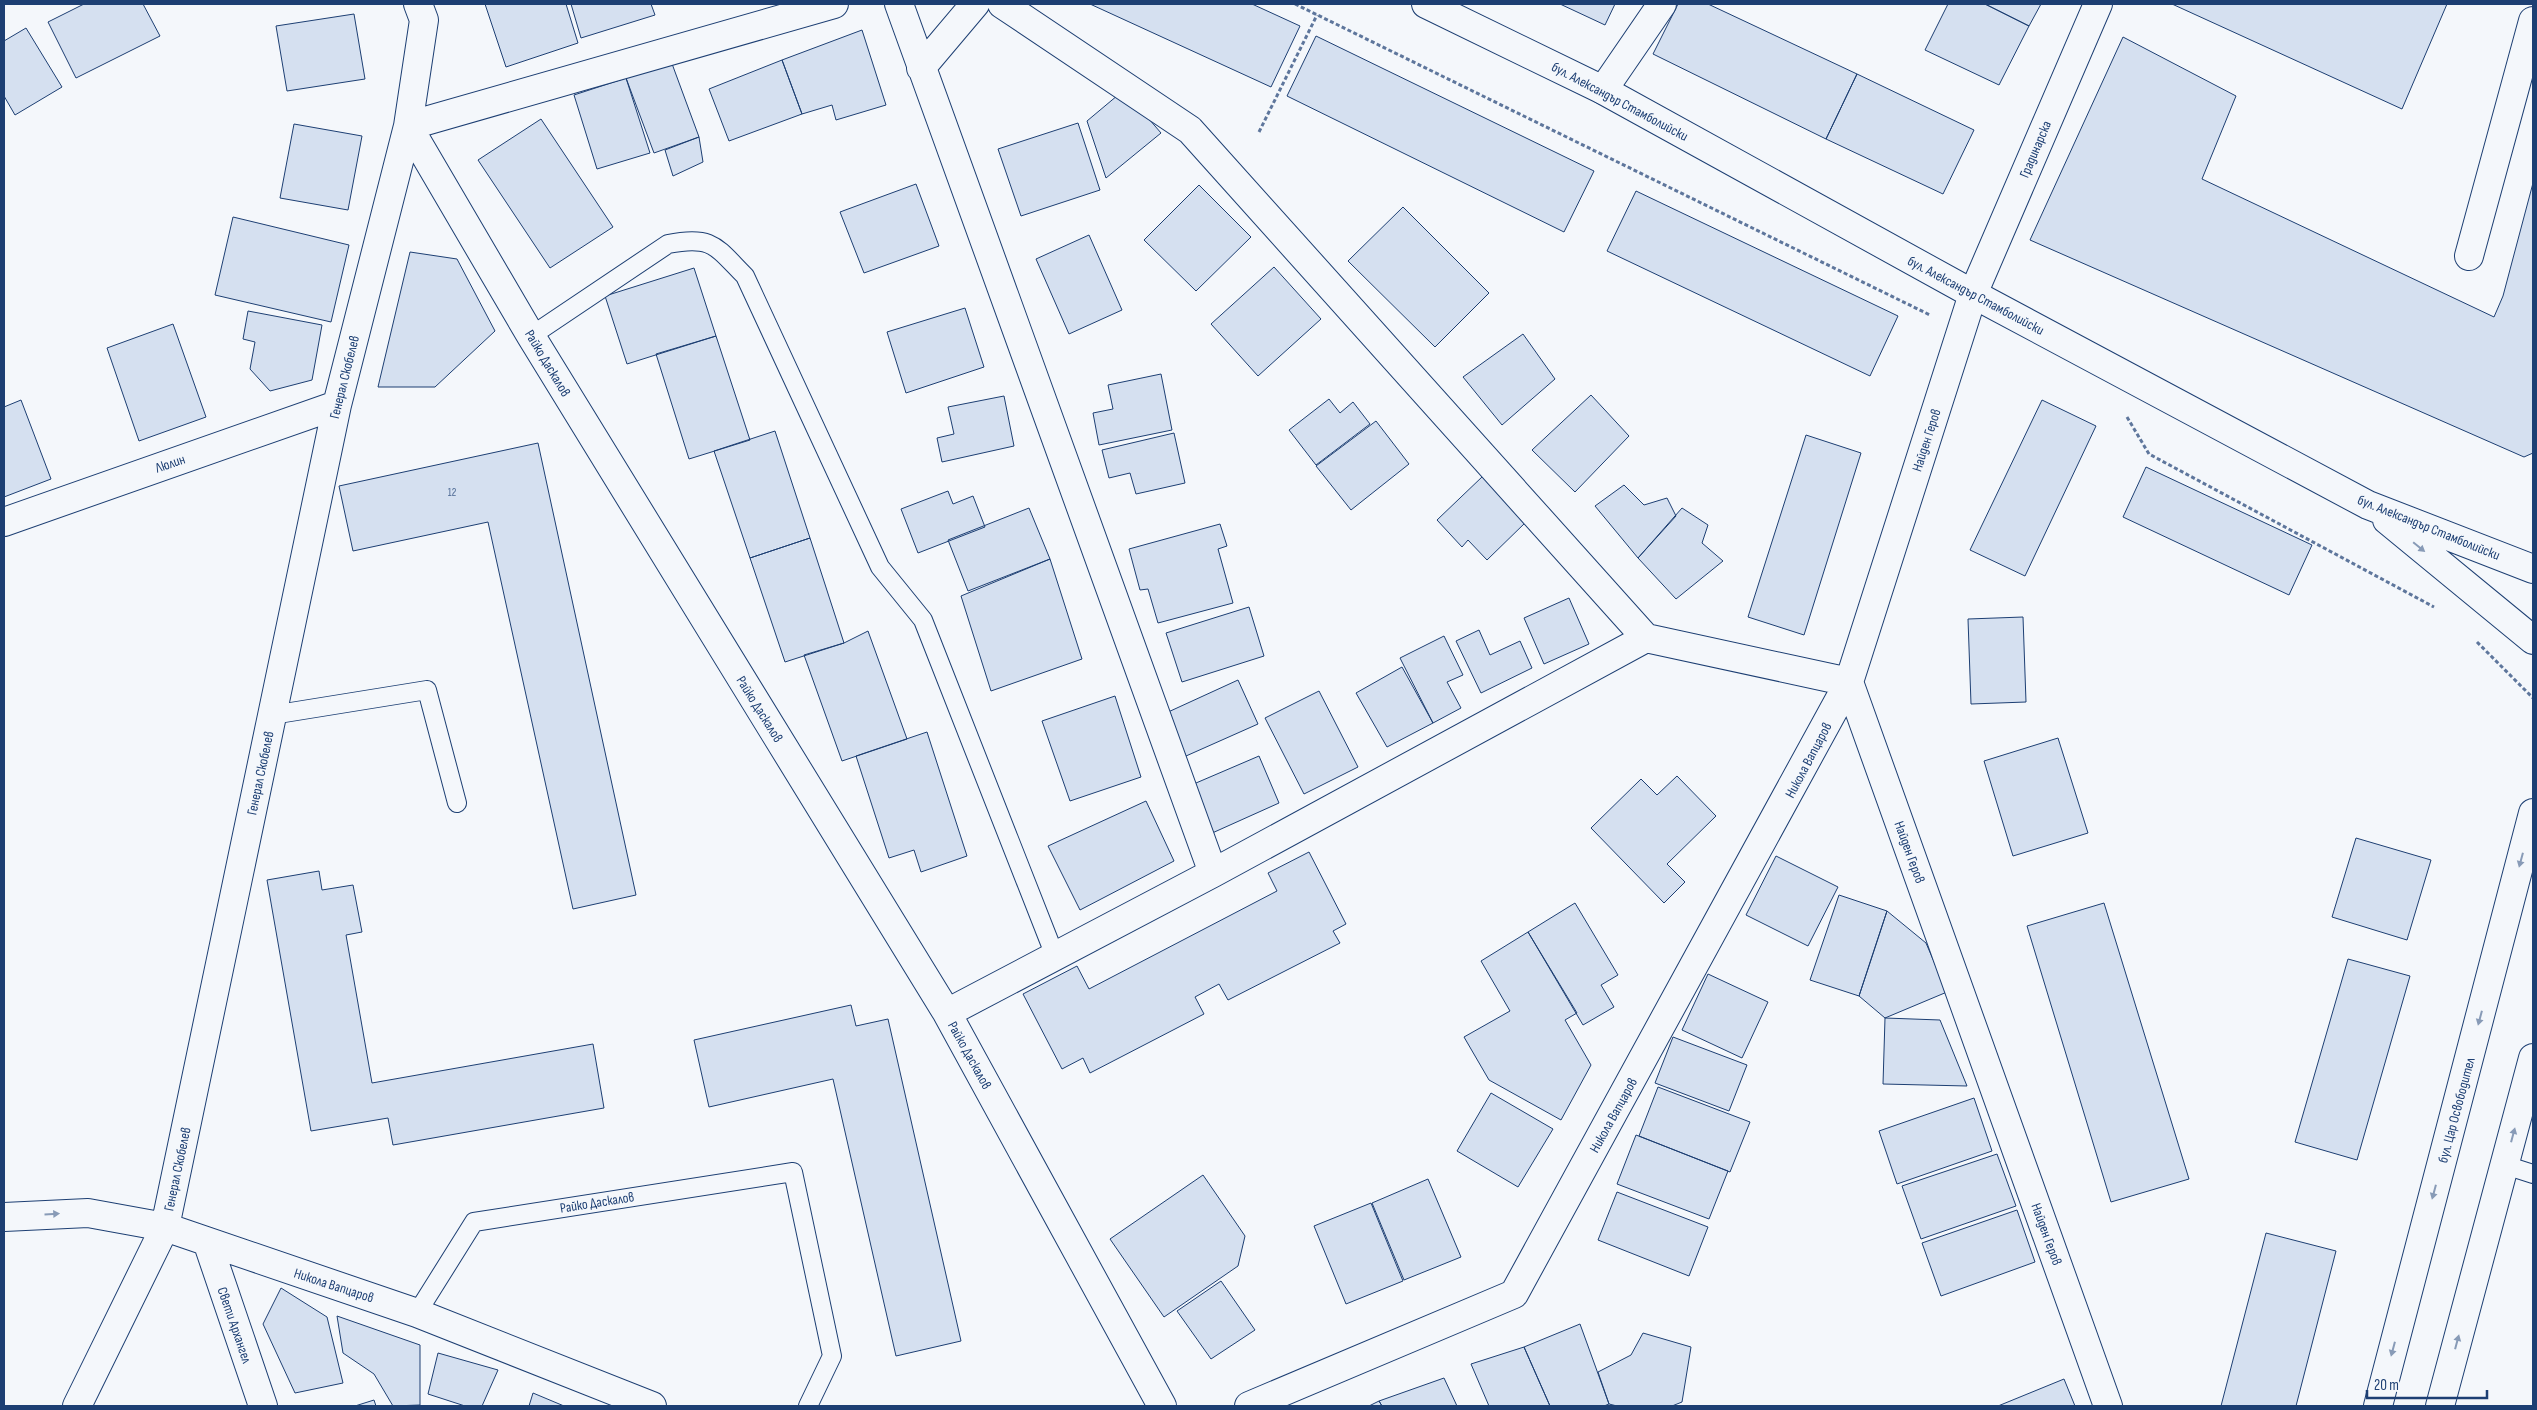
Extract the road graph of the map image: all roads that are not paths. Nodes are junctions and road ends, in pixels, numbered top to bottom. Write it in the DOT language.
graph roads {
  1 [pos="418,4"];
  2 [pos="834,4"];
  3 [pos="899,4"];
  4 [pos="975,4"];
  5 [pos="1002,4"];
  6 [pos="1426,4"];
  7 [pos="1662,4"];
  8 [pos="2098,4"];
  9 [pos="2533,21"];
  10 [pos="921,68"];
  11 [pos="1603,90"];
  12 [pos="408,126"];
  13 [pos="2469,256"];
  14 [pos="1973,294"];
  15 [pos="531,336"];
  16 [pos="336,405"];
  17 [pos="2368,505"];
  18 [pos="4,522"];
  19 [pos="2533,569"];
  20 [pos="1646,638"];
  21 [pos="2533,640"];
  22 [pos="1849,682"];
  23 [pos="272,715"];
  24 [pos="457,803"];
  25 [pos="2533,813"];
  26 [pos="1213,873"];
  27 [pos="1054,956"];
  28 [pos="947,1012"];
  29 [pos="2533,1058"];
  30 [pos="2505,1165"];
  31 [pos="2533,1174"];
  32 [pos="4,1217"];
  33 [pos="165,1227"];
  34 [pos="208,1244"];
  35 [pos="417,1313"];
  36 [pos="77,1406"];
  37 [pos="263,1406"];
  38 [pos="652,1406"];
  39 [pos="808,1406"];
  40 [pos="1162,1406"];
  41 [pos="1249,1406"];
  42 [pos="2108,1406"];
  43 [pos="2378,1406"];
  44 [pos="2440,1406"];
  1 -- 12 [label="street"];
  2 -- 12 [label="street"];
  3 -- 10 [label="street"];
  4 -- 10 [label="street"];
  5 -- 20 [label="street"];
  6 -- 11 [label="street, бул. Александър Стамболийски"];
  7 -- 11 [label="street"];
  8 -- 14 [label="street, Градинарска"];
  9 -- 13 [label="street"];
  10 -- 26 [label="street"];
  11 -- 14 [label="street, бул. Александър Стамболийски"];
  12 -- 15 [label="street, Райко Даскалов"];
  12 -- 16 [label="street, Генерал Скобелев"];
  14 -- 17 [label="street, бул. Александър Стамболийски"];
  14 -- 22 [label="street, Найден Геров"];
  15 -- 27 [label="lane"];
  15 -- 28 [label="street, Райко Даскалов"];
  16 -- 18 [label="street, Люлин"];
  16 -- 23 [label="street, Генерал Скобелев"];
  17 -- 19 [label="street, бул. Александър Стамболийски"];
  17 -- 21 [label="street, one-way"];
  20 -- 22 [label="street"];
  20 -- 26 [label="street"];
  22 -- 41 [label="street, Никола Вапцаров"];
  22 -- 42 [label="street, Найден Геров"];
  23 -- 24 [label="lane"];
  23 -- 33 [label="street, Генерал Скобелев"];
  25 -- 43 [label="street, бул. Цар Освободител, one-way"];
  26 -- 27 [label="street"];
  27 -- 28 [label="street"];
  28 -- 40 [label="street, Райко Даскалов"];
  30 -- 29 [label="street, one-way"];
  30 -- 31 [label="lane"];
  44 -- 30 [label="street, one-way"];
  32 -- 33 [label="street, Никола Вапцаров, one-way"];
  33 -- 34 [label="street, Никола Вапцаров"];
  33 -- 36 [label="street, Генерал Скобелев"];
  34 -- 35 [label="street, Никола Вапцаров"];
  34 -- 37 [label="street, Свети Архангел"];
  35 -- 38 [label="street, Никола Вапцаров"];
  35 -- 39 [label="lane, Райко Даскалов"];
}
